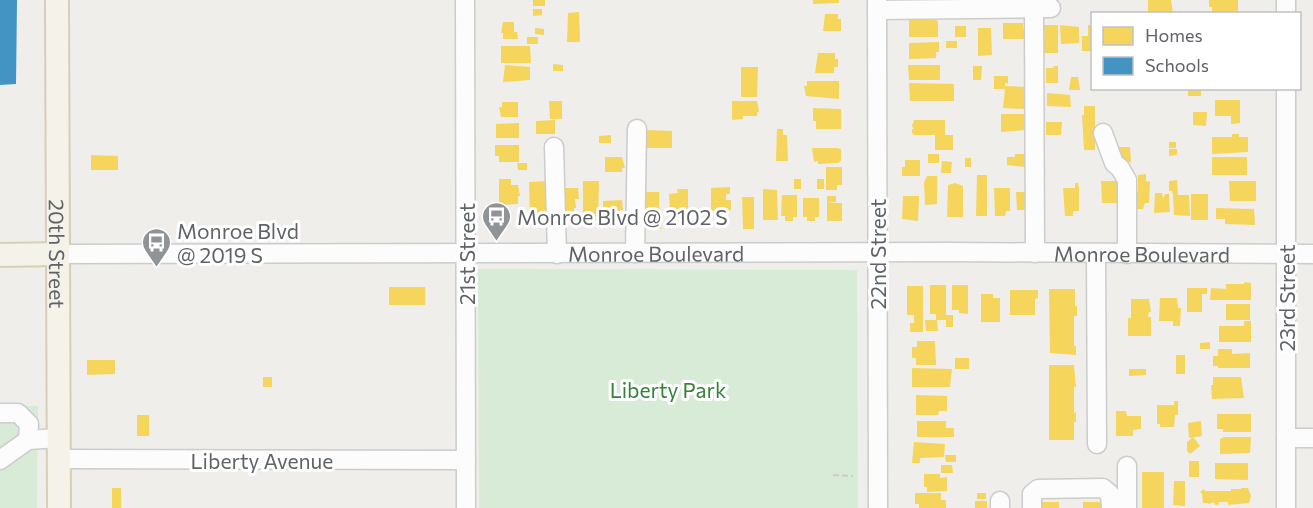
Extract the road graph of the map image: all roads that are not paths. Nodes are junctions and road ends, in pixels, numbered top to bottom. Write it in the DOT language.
graph roads {
  1 [pos="57,0"];
  2 [pos="465,0"];
  3 [pos="877,5"];
  4 [pos="1286,90"];
  5 [pos="637,129"];
  6 [pos="1103,133"];
  7 [pos="554,147"];
  8 [pos="636,253"];
  9 [pos="877,253"];
  10 [pos="1035,253"];
  11 [pos="58,254"];
  12 [pos="466,254"];
  13 [pos="557,254"];
  14 [pos="1096,254"];
  15 [pos="1127,254"];
  16 [pos="1286,254"];
  17 [pos="1313,254"];
  18 [pos="0,255"];
  19 [pos="0,413"];
  20 [pos="1286,438"];
  21 [pos="1313,438"];
  22 [pos="28,440"];
  23 [pos="1097,444"];
  24 [pos="59,449"];
  25 [pos="0,460"];
  26 [pos="466,460"];
  27 [pos="1127,466"];
  28 [pos="59,508"];
  29 [pos="466,508"];
  30 [pos="878,508"];
  31 [pos="1032,508"];
  32 [pos="1111,508"];
  33 [pos="1126,508"];
  34 [pos="1286,508"];
  1 -- 11 [label="main road, 20th Street"];
  2 -- 12 [label="street, 21st Street"];
  3 -- 9 [label="street, 22nd Street"];
  3 -- 10 [label="street"];
  4 -- 16 [label="street, 23rd Street"];
  5 -- 8 [label="street"];
  6 -- 15 [label="street"];
  7 -- 13 [label="street"];
  8 -- 9 [label="street, Monroe Boulevard"];
  8 -- 13 [label="street, Monroe Boulevard"];
  9 -- 10 [label="street, Monroe Boulevard"];
  9 -- 30 [label="street, 22nd Street"];
  10 -- 14 [label="street, Monroe Boulevard"];
  11 -- 12 [label="street, Monroe Boulevard"];
  11 -- 18 [label="main road, Monroe Boulevard"];
  11 -- 24 [label="main road, 20th Street"];
  12 -- 13 [label="street, Monroe Boulevard"];
  12 -- 26 [label="street, 21st Street"];
  14 -- 15 [label="street, Monroe Boulevard"];
  14 -- 23 [label="street"];
  15 -- 16 [label="street, Monroe Boulevard"];
  16 -- 17 [label="street, Monroe Boulevard"];
  16 -- 20 [label="street, 23rd Street"];
  19 -- 22 [label="street"];
  20 -- 21 [label="street"];
  20 -- 34 [label="street, 23rd Street"];
  22 -- 24 [label="street, Liberty Avenue"];
  22 -- 25 [label="street"];
  24 -- 26 [label="street, Liberty Avenue"];
  24 -- 28 [label="main road, 20th Street"];
  26 -- 29 [label="street, 21st Street"];
  27 -- 33 [label="street"];
  31 -- 32 [label="street"];
}
